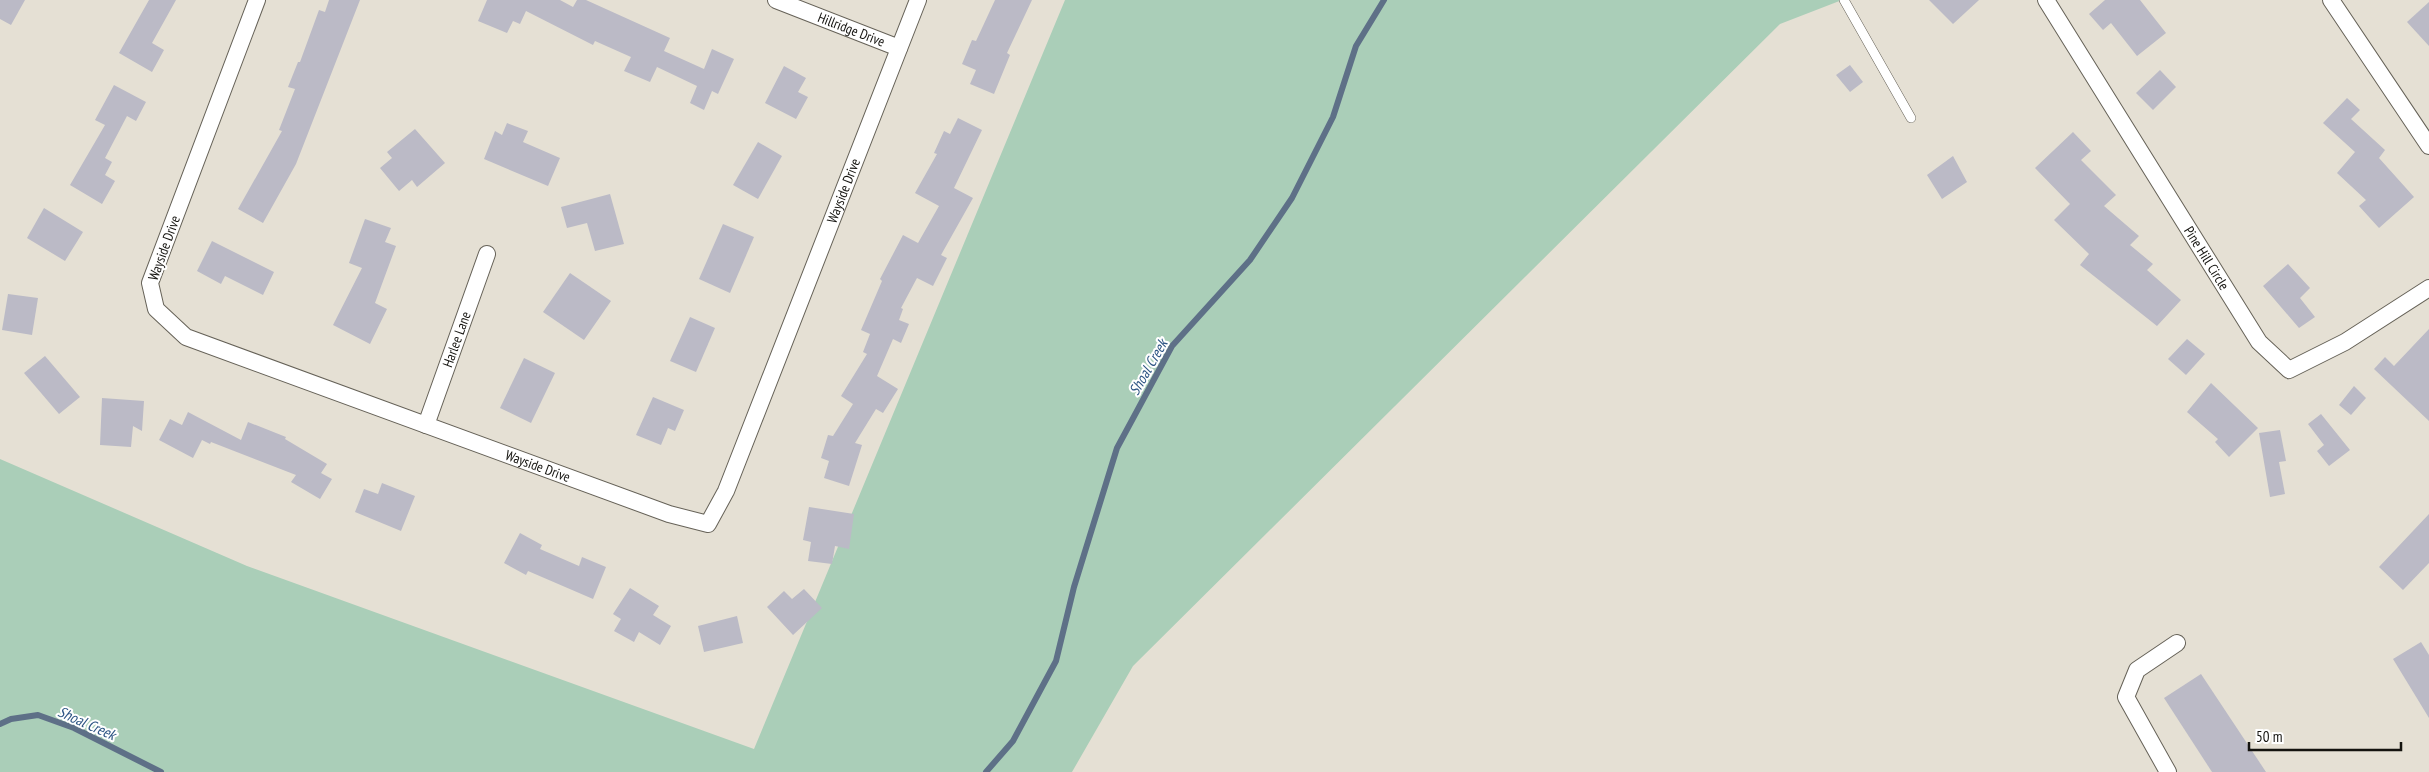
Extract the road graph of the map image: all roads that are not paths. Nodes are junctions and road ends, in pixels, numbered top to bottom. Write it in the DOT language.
graph roads {
  1 [pos="257,0"];
  2 [pos="776,0"];
  3 [pos="918,0"];
  4 [pos="1844,0"];
  5 [pos="2046,0"];
  6 [pos="2331,0"];
  7 [pos="899,48"];
  8 [pos="1911,118"];
  9 [pos="2429,146"];
  10 [pos="487,254"];
  11 [pos="2429,288"];
  12 [pos="426,425"];
  13 [pos="2177,643"];
  14 [pos="2168,772"];
  1 -- 12 [label="street, Wayside Drive"];
  2 -- 7 [label="street, Hillridge Drive"];
  3 -- 7 [label="street, Wayside Drive"];
  4 -- 8 [label="lane"];
  5 -- 11 [label="street, Pine Hill Circle"];
  6 -- 9 [label="street"];
  7 -- 12 [label="street, Wayside Drive"];
  10 -- 12 [label="street, Harlee Lane"];
  13 -- 14 [label="street"];
}
